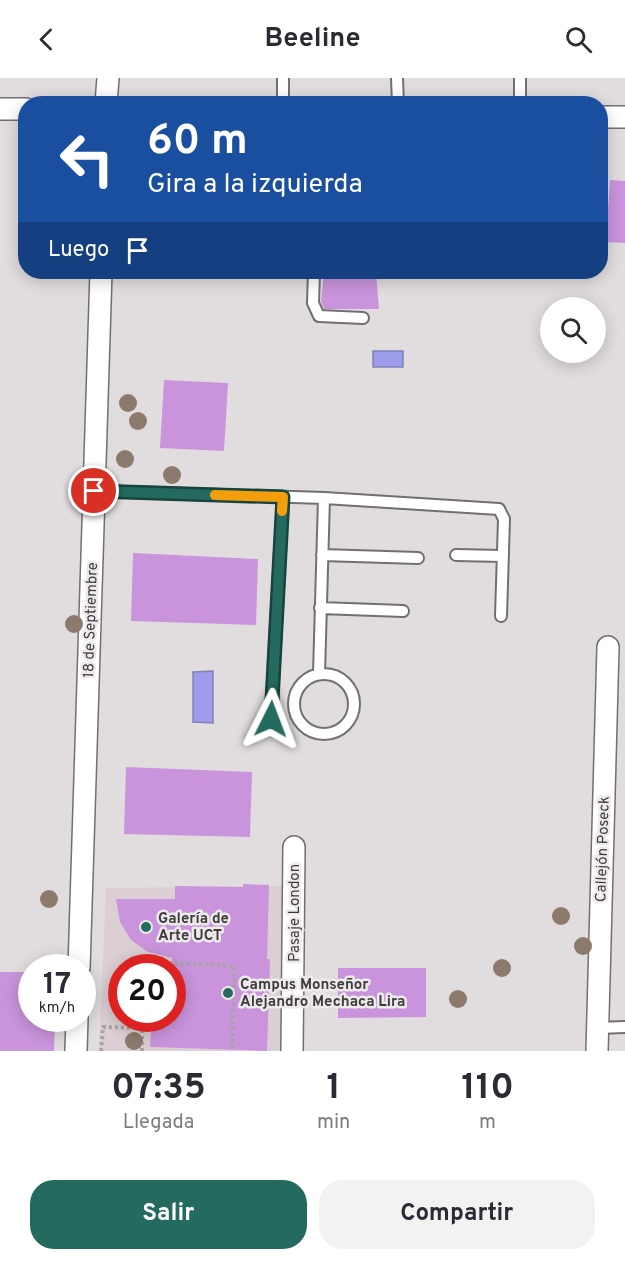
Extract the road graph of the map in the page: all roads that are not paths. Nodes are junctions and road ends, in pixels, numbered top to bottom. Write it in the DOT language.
graph roads {
  1 [pos="108,78"];
  2 [pos="283,78"];
  3 [pos="397,78"];
  4 [pos="520,78"];
  5 [pos="107,96"];
  6 [pos="283,96"];
  7 [pos="398,96"];
  8 [pos="520,96"];
  9 [pos="0,109"];
  10 [pos="18,109"];
  11 [pos="608,117"];
  12 [pos="625,117"];
  13 [pos="101,279"];
  14 [pos="314,279"];
  15 [pos="363,318"];
  16 [pos="94,491"];
  17 [pos="283,497"];
  18 [pos="324,498"];
  19 [pos="322,555"];
  20 [pos="456,555"];
  21 [pos="503,556"];
  22 [pos="418,558"];
  23 [pos="320,608"];
  24 [pos="403,611"];
  25 [pos="501,616"];
  26 [pos="608,647"];
  27 [pos="319,674"];
  28 [pos="271,719"];
  29 [pos="294,847"];
  30 [pos="79,954"];
  31 [pos="625,1027"];
  32 [pos="597,1028"];
  33 [pos="77,1032"];
  34 [pos="76,1051"];
  35 [pos="292,1051"];
  36 [pos="597,1051"];
  1 -- 5 [label="street"];
  2 -- 6 [label="lane"];
  3 -- 7 [label="lane"];
  4 -- 8 [label="lane"];
  9 -- 10 [label="street"];
  11 -- 12 [label="street"];
  13 -- 16 [label="street, 18 de Septiembre"];
  14 -- 15 [label="lane"];
  16 -- 17 [label="lane"];
  16 -- 30 [label="street, 18 de Septiembre"];
  17 -- 18 [label="lane"];
  17 -- 28 [label="lane"];
  18 -- 19 [label="lane"];
  18 -- 21 [label="lane"];
  19 -- 22 [label="lane"];
  19 -- 23 [label="lane"];
  20 -- 21 [label="lane"];
  21 -- 25 [label="lane"];
  23 -- 24 [label="lane"];
  23 -- 27 [label="lane"];
  26 -- 32 [label="street, Callejón Poseck"];
  27 -- 27 [label="lane"];
  29 -- 35 [label="street, Pasaje London"];
  31 -- 32 [label="lane"];
  32 -- 36 [label="street, Callejón Poseck"];
  33 -- 34 [label="street"];
}
